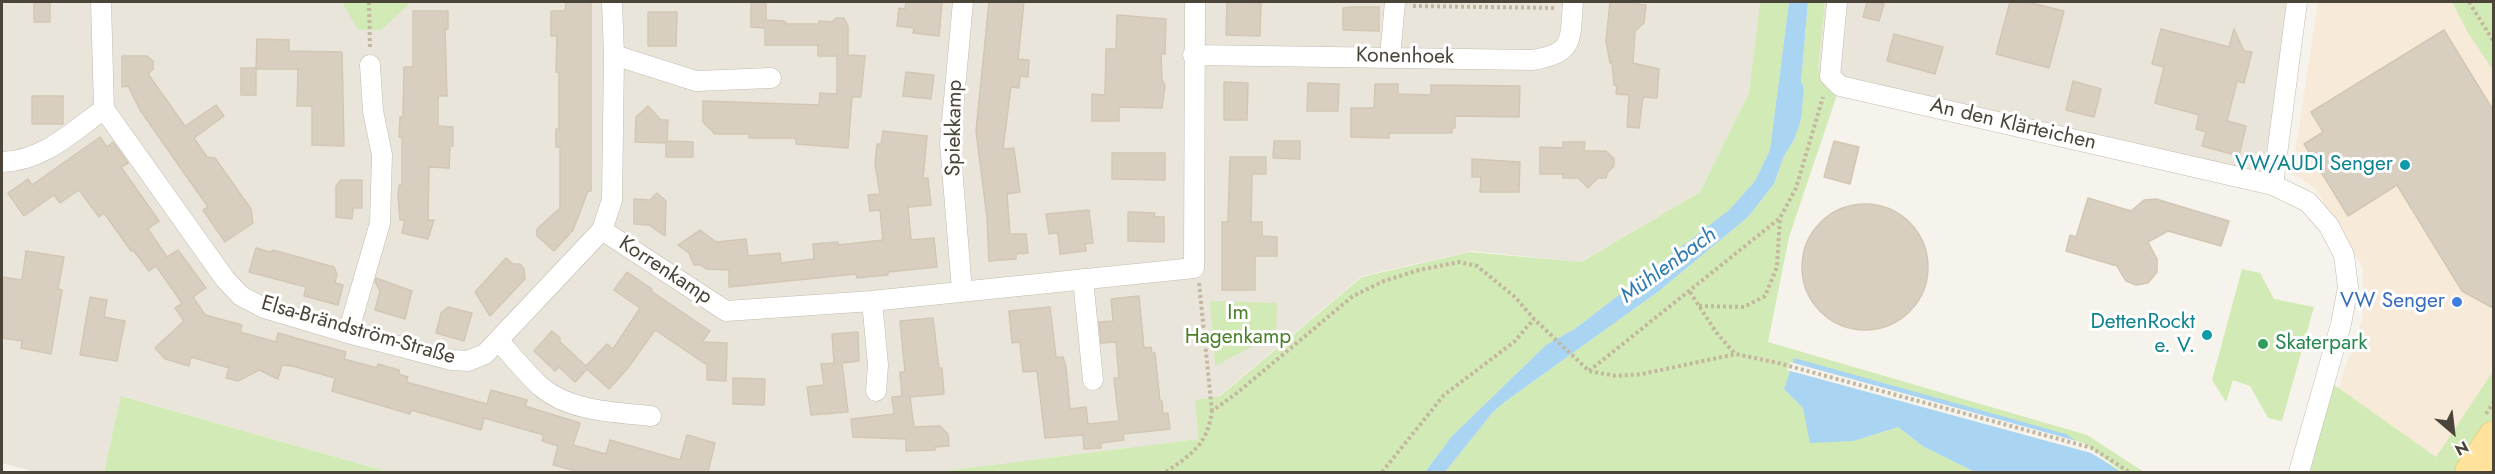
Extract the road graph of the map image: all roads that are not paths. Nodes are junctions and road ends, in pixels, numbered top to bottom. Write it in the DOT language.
graph roads {
  1 [pos="101,2"];
  2 [pos="612,2"];
  3 [pos="963,2"];
  4 [pos="1195,2"];
  5 [pos="1837,2"];
  6 [pos="2297,2"];
  7 [pos="1395,4"];
  8 [pos="1573,5"];
  9 [pos="614,55"];
  10 [pos="1193,55"];
  11 [pos="1390,57"];
  12 [pos="370,66"];
  13 [pos="771,78"];
  14 [pos="104,109"];
  15 [pos="2,162"];
  16 [pos="2273,185"];
  17 [pos="602,230"];
  18 [pos="1083,279"];
  19 [pos="962,291"];
  20 [pos="872,301"];
  21 [pos="348,333"];
  22 [pos="499,341"];
  23 [pos="1093,380"];
  24 [pos="876,391"];
  25 [pos="651,416"];
  26 [pos="2493,437"];
  27 [pos="2299,472"];
  28 [pos="2471,472"];
  1 -- 14 [label="street"];
  2 -- 9 [label="street, Elsa-Brändström-Straße"];
  3 -- 19 [label="street, Spiekkamp"];
  4 -- 10 [label="street"];
  5 -- 16 [label="street, An den Klärteichen"];
  6 -- 16 [label="street"];
  7 -- 11 [label="street"];
  8 -- 11 [label="street, Konenhoek"];
  9 -- 13 [label="street"];
  9 -- 17 [label="street, Elsa-Brändström-Straße"];
  10 -- 11 [label="street, Konenhoek"];
  10 -- 18 [label="street, Korrenkamp"];
  12 -- 21 [label="street"];
  14 -- 15 [label="street"];
  14 -- 21 [label="street, Elsa-Brändström-Straße"];
  16 -- 27 [label="street, An den Klärteichen"];
  17 -- 20 [label="street, Korrenkamp"];
  17 -- 22 [label="street, Elsa-Brändström-Straße"];
  18 -- 19 [label="street, Korrenkamp"];
  18 -- 23 [label="street"];
  19 -- 20 [label="street, Korrenkamp"];
  20 -- 24 [label="street"];
  21 -- 22 [label="street, Elsa-Brändström-Straße"];
  22 -- 25 [label="street"];
  26 -- 28 [label="main road"];
}
